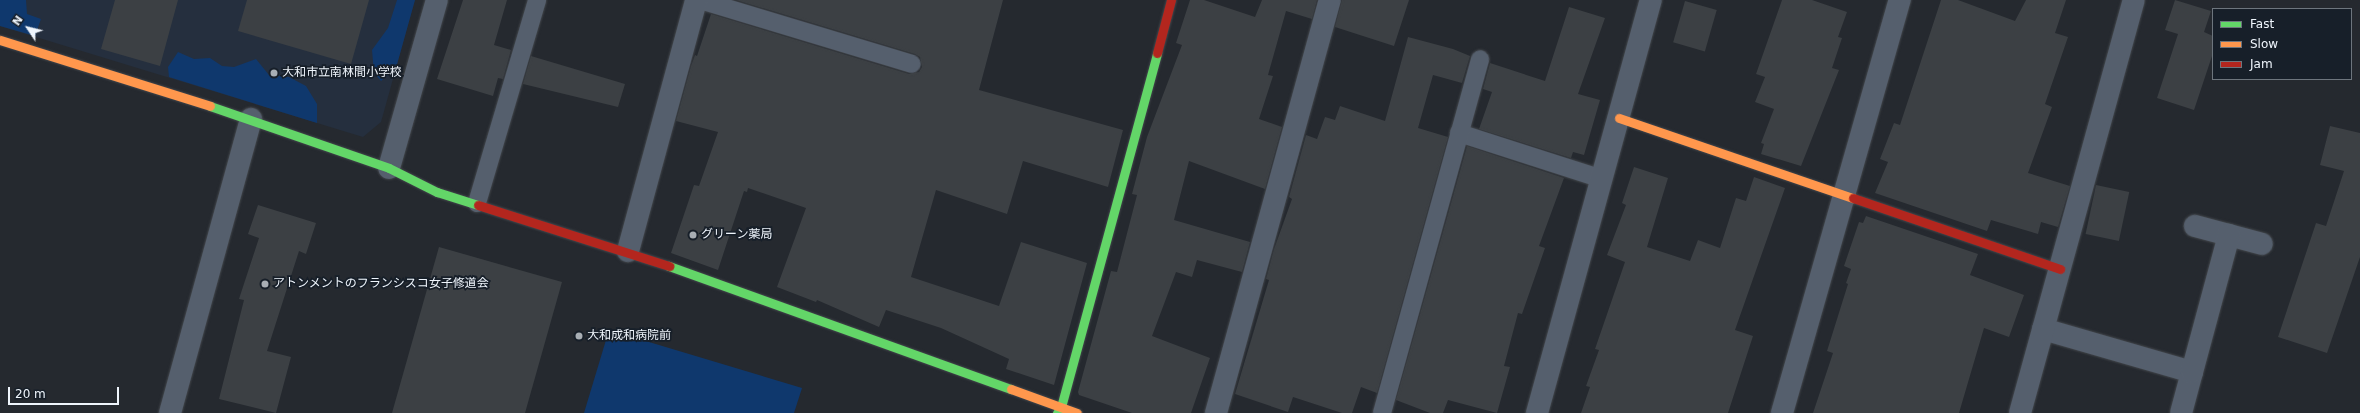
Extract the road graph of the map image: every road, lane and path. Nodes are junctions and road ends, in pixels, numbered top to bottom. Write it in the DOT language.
graph roads {
  1 [pos="437,0"];
  2 [pos="537,0"];
  3 [pos="696,0"];
  4 [pos="700,0"];
  5 [pos="1171,0"];
  6 [pos="1330,0"];
  7 [pos="1651,0"];
  8 [pos="1900,0"];
  9 [pos="2134,0"];
  10 [pos="0,40"];
  11 [pos="1480,58"];
  12 [pos="912,64"];
  13 [pos="251,118"];
  14 [pos="1619,118"];
  15 [pos="1459,133"];
  16 [pos="390,168"];
  17 [pos="1602,179"];
  18 [pos="1844,195"];
  19 [pos="477,203"];
  20 [pos="2195,226"];
  21 [pos="2229,235"];
  22 [pos="2262,244"];
  23 [pos="628,250"];
  24 [pos="2060,269"];
  25 [pos="2043,329"];
  26 [pos="2192,372"];
  27 [pos="1059,410"];
  28 [pos="170,413"];
  29 [pos="1077,413"];
  30 [pos="1216,413"];
  31 [pos="1382,413"];
  32 [pos="1537,413"];
  33 [pos="1782,413"];
  34 [pos="2020,413"];
  35 [pos="2180,413"];
  1 -- 16 [label="street"];
  2 -- 19 [label="lane"];
  3 -- 23 [label="street"];
  4 -- 12 [label="lane"];
  5 -- 27 [label="street"];
  6 -- 30 [label="street"];
  7 -- 14 [label="street"];
  8 -- 18 [label="street"];
  9 -- 24 [label="street"];
  10 -- 13 [label="street"];
  11 -- 15 [label="lane"];
  13 -- 16 [label="street"];
  13 -- 28 [label="street"];
  14 -- 17 [label="street"];
  14 -- 18 [label="street"];
  15 -- 17 [label="lane"];
  15 -- 31 [label="lane"];
  16 -- 19 [label="street"];
  17 -- 32 [label="street"];
  18 -- 24 [label="street"];
  18 -- 33 [label="street"];
  19 -- 23 [label="street"];
  20 -- 21 [label="street"];
  21 -- 22 [label="street"];
  21 -- 26 [label="street"];
  23 -- 27 [label="street"];
  24 -- 25 [label="street"];
  25 -- 26 [label="street"];
  25 -- 34 [label="street"];
  26 -- 35 [label="street"];
  27 -- 29 [label="street"];
}
